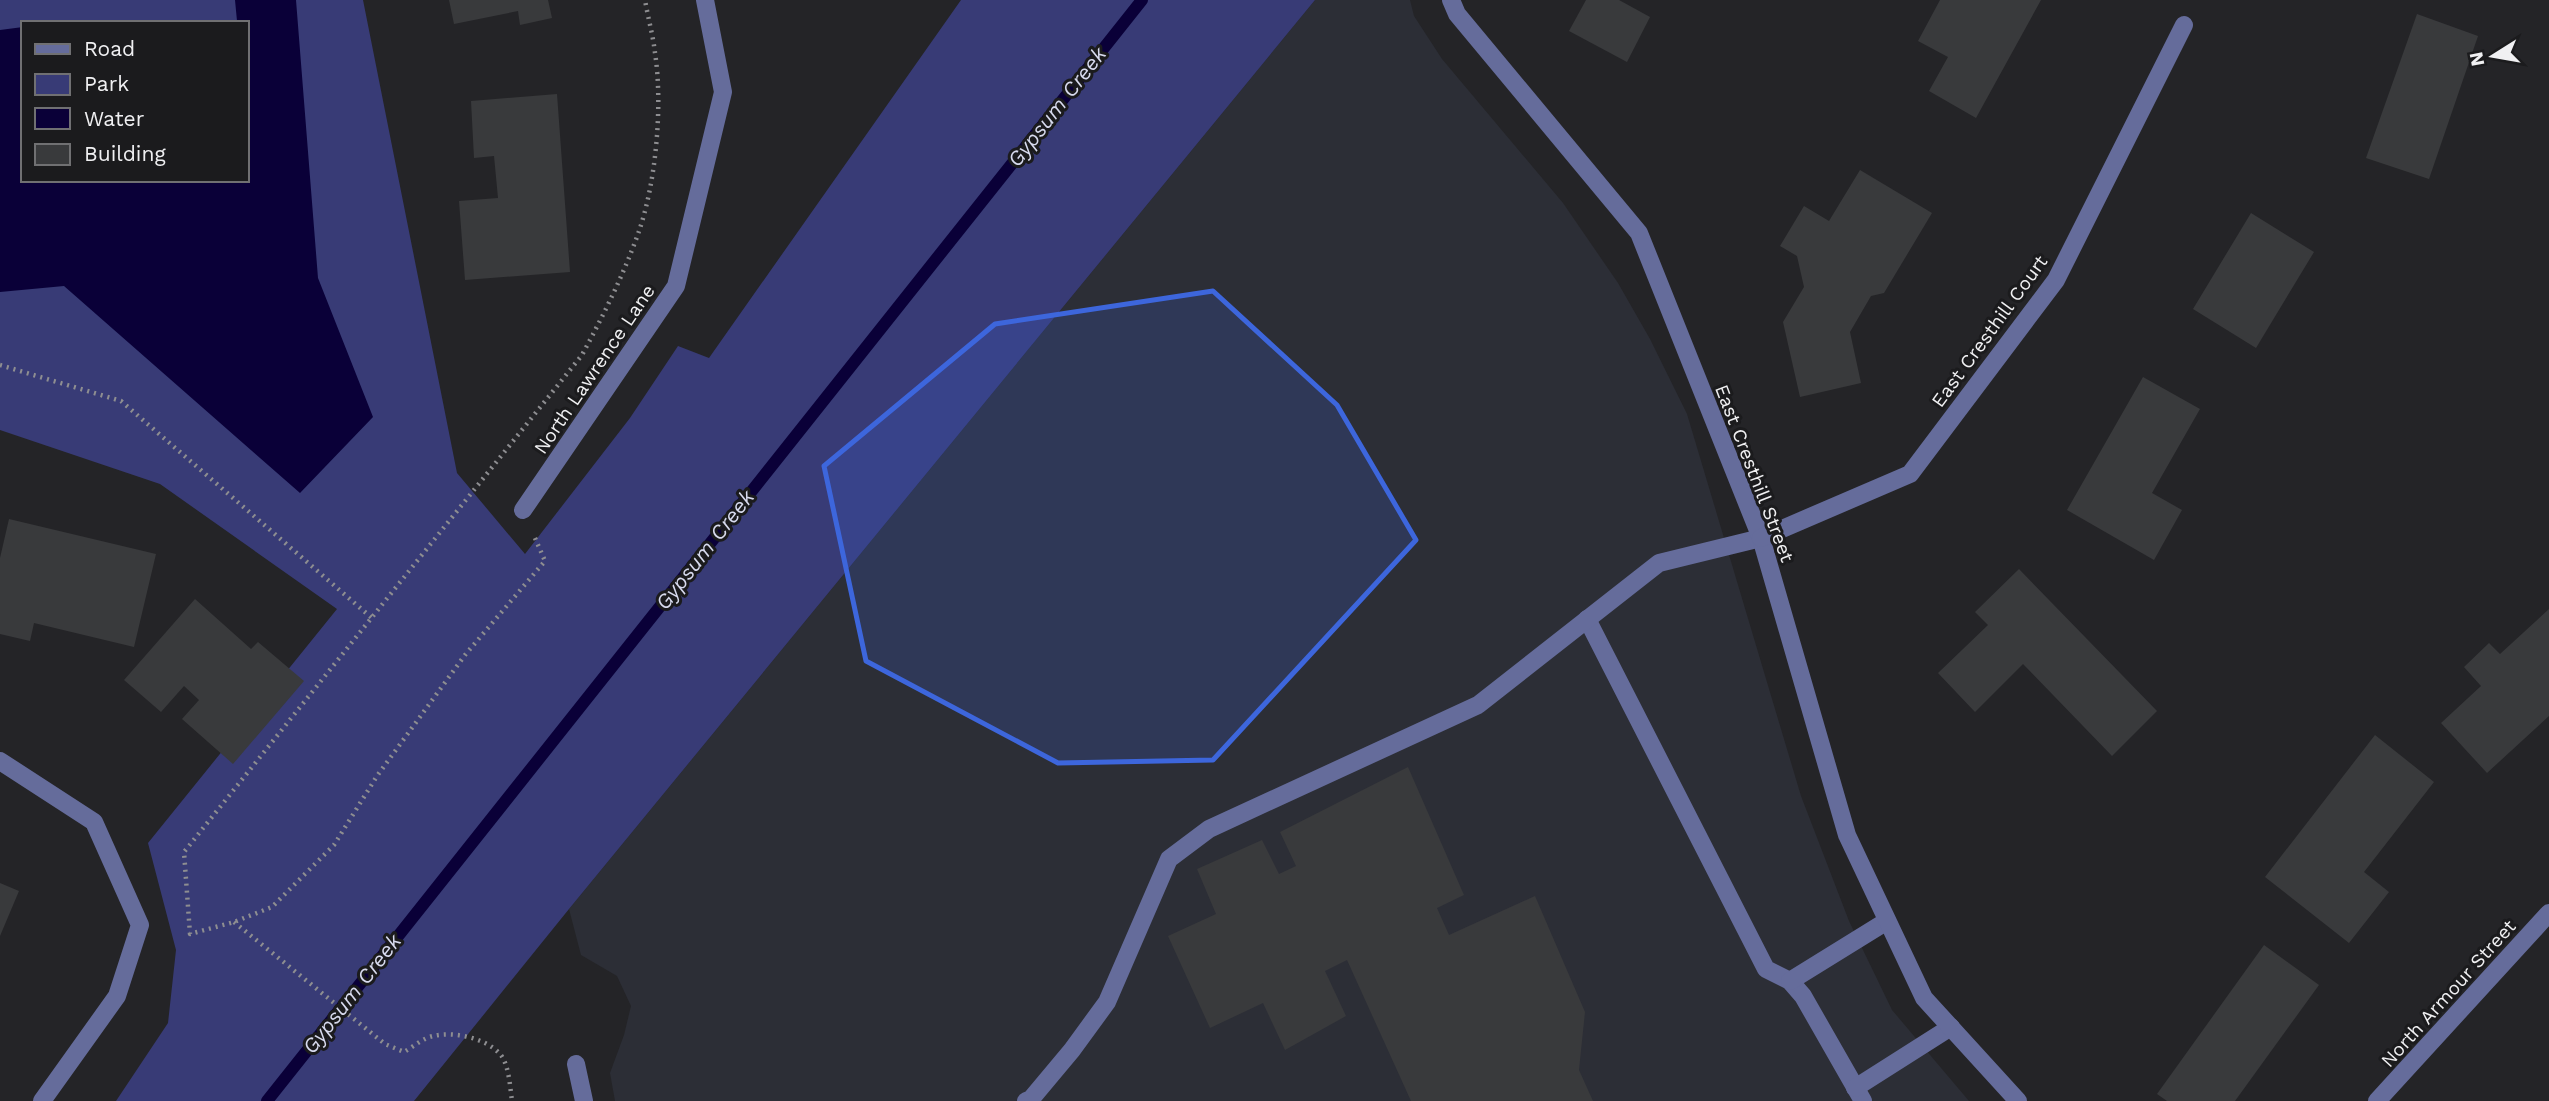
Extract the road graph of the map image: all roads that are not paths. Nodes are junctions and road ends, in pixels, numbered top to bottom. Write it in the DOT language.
graph roads {
  1 [pos="705,0"];
  2 [pos="1451,0"];
  3 [pos="2184,25"];
  4 [pos="523,510"];
  5 [pos="1761,538"];
  6 [pos="1587,619"];
  7 [pos="0,761"];
  8 [pos="2549,913"];
  9 [pos="1887,920"];
  10 [pos="1790,981"];
  11 [pos="1951,1027"];
  12 [pos="576,1064"];
  13 [pos="1859,1095"];
  14 [pos="42,1101"];
  15 [pos="584,1101"];
  16 [pos="1026,1101"];
  17 [pos="2018,1101"];
  18 [pos="2377,1101"];
  1 -- 4 [label="street, North Lawrence Lane"];
  2 -- 5 [label="street, East Cresthill Street"];
  3 -- 5 [label="street, East Cresthill Court"];
  5 -- 6 [label="street, East Cresthill Court"];
  5 -- 9 [label="street, East Cresthill Street"];
  6 -- 10 [label="street"];
  6 -- 16 [label="street, East Cresthill Court"];
  7 -- 14 [label="street"];
  8 -- 18 [label="street, North Armour Street"];
  9 -- 10 [label="street"];
  9 -- 11 [label="street, East Cresthill Street"];
  10 -- 13 [label="street"];
  11 -- 13 [label="street"];
  11 -- 17 [label="street, East Cresthill Street"];
  12 -- 15 [label="street"];
}
